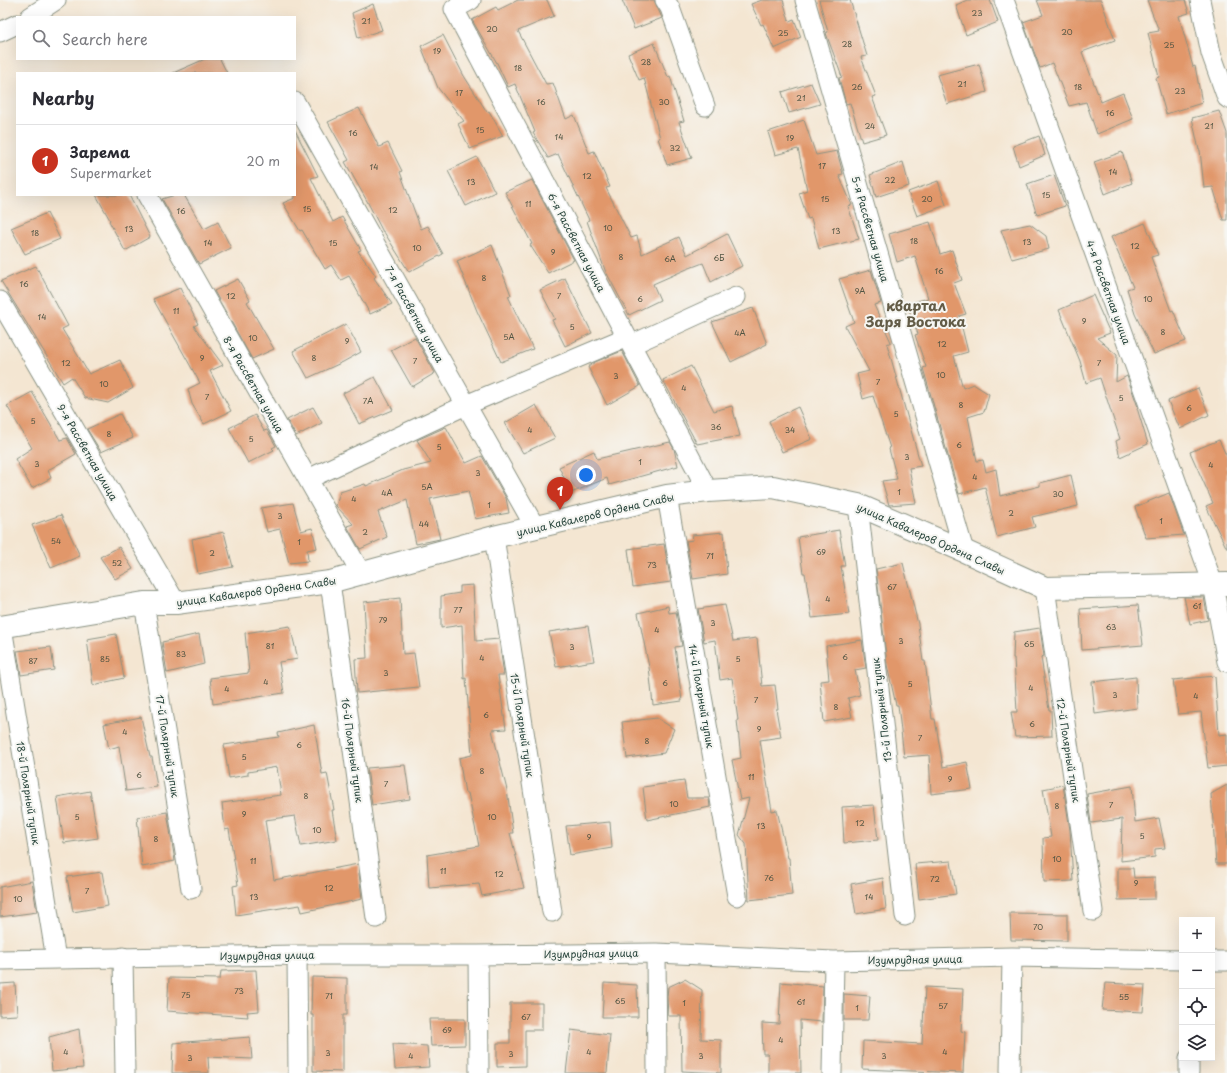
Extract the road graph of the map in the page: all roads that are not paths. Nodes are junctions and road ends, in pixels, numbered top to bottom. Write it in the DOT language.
graph roads {
  1 [pos="56,0"];
  2 [pos="471,0"];
  3 [pos="665,0"];
  4 [pos="805,0"];
  5 [pos="1004,0"];
  6 [pos="1200,0"];
  7 [pos="32,16"];
  8 [pos="16,24"];
  9 [pos="0,32"];
  10 [pos="1227,98"];
  11 [pos="296,104"];
  12 [pos="705,106"];
  13 [pos="148,196"];
  14 [pos="736,297"];
  15 [pos="0,301"];
  16 [pos="629,341"];
  17 [pos="466,404"];
  18 [pos="308,478"];
  19 [pos="708,491"];
  20 [pos="667,496"];
  21 [pos="858,504"];
  22 [pos="535,527"];
  23 [pos="494,537"];
  24 [pos="964,551"];
  25 [pos="361,573"];
  26 [pos="330,582"];
  27 [pos="1220,584"];
  28 [pos="1045,588"];
  29 [pos="144,603"];
  30 [pos="176,603"];
  31 [pos="1,627"];
  32 [pos="1227,662"];
  33 [pos="191,889"];
  34 [pos="737,896"];
  35 [pos="1093,911"];
  36 [pos="552,912"];
  37 [pos="906,916"];
  38 [pos="376,918"];
  39 [pos="656,953"];
  40 [pos="297,955"];
  41 [pos="478,955"];
  42 [pos="123,957"];
  43 [pos="1012,957"];
  44 [pos="56,959"];
  45 [pos="0,960"];
  46 [pos="1179,960"];
  47 [pos="834,961"];
  48 [pos="1215,961"];
  49 [pos="1227,961"];
  50 [pos="1189,1061"];
  51 [pos="125,1073"];
  52 [pos="298,1073"];
  53 [pos="479,1073"];
  54 [pos="657,1073"];
  55 [pos="832,1073"];
  56 [pos="1010,1073"];
  57 [pos="1189,1073"];
  1 -- 7 [label="street"];
  2 -- 16 [label="street, 6-я Рассветная улица"];
  3 -- 12 [label="street"];
  4 -- 24 [label="street, 5-я Рассветная улица"];
  5 -- 27 [label="street, 4-я Рассветная улица"];
  6 -- 10 [label="street"];
  8 -- 9 [label="street"];
  11 -- 17 [label="street, 7-я Рассветная улица"];
  13 -- 18 [label="street, 8-я Рассветная улица"];
  14 -- 16 [label="street"];
  15 -- 30 [label="street, 9-я Рассветная улица"];
  16 -- 17 [label="street"];
  16 -- 19 [label="street, 6-я Рассветная улица"];
  17 -- 18 [label="street"];
  17 -- 22 [label="street, 7-я Рассветная улица"];
  18 -- 25 [label="street, 8-я Рассветная улица"];
  19 -- 20 [label="street, улица Кавалеров Ордена Славы"];
  19 -- 21 [label="street, улица Кавалеров Ордена Славы"];
  20 -- 22 [label="street, улица Кавалеров Ордена Славы"];
  20 -- 34 [label="street, 14-й Полярный тупик"];
  21 -- 24 [label="street, улица Кавалеров Ордена Славы"];
  21 -- 37 [label="street, 13-й Полярный тупик"];
  22 -- 23 [label="street, улица Кавалеров Ордена Славы"];
  23 -- 25 [label="street, улица Кавалеров Ордена Славы"];
  23 -- 36 [label="street, 15-й Полярный тупик"];
  24 -- 28 [label="street, улица Кавалеров Ордена Славы"];
  25 -- 26 [label="street, улица Кавалеров Ордена Славы"];
  26 -- 30 [label="street, улица Кавалеров Ордена Славы"];
  26 -- 38 [label="street, 16-й Полярный тупик"];
  27 -- 28 [label="street, улица Кавалеров Ордена Славы"];
  27 -- 32 [label="street, 4-я Рассветная улица"];
  28 -- 35 [label="street, 12-й Полярный тупик"];
  29 -- 30 [label="street, улица Кавалеров Ордена Славы"];
  29 -- 31 [label="street, улица Кавалеров Ордена Славы"];
  29 -- 33 [label="street, 17-й Полярный тупик"];
  31 -- 44 [label="street, 18-й Полярный тупик"];
  39 -- 41 [label="street, Изумрудная улица"];
  39 -- 47 [label="street, Изумрудная улица"];
  39 -- 54 [label="street"];
  40 -- 41 [label="street, Изумрудная улица"];
  40 -- 42 [label="street, Изумрудная улица"];
  40 -- 52 [label="street"];
  41 -- 53 [label="street"];
  42 -- 44 [label="street, Изумрудная улица"];
  42 -- 51 [label="street"];
  43 -- 46 [label="street, Изумрудная улица"];
  43 -- 47 [label="street, Изумрудная улица"];
  43 -- 56 [label="street"];
  44 -- 45 [label="street, Изумрудная улица"];
  47 -- 55 [label="street"];
  48 -- 49 [label="street"];
  50 -- 57 [label="street"];
}
